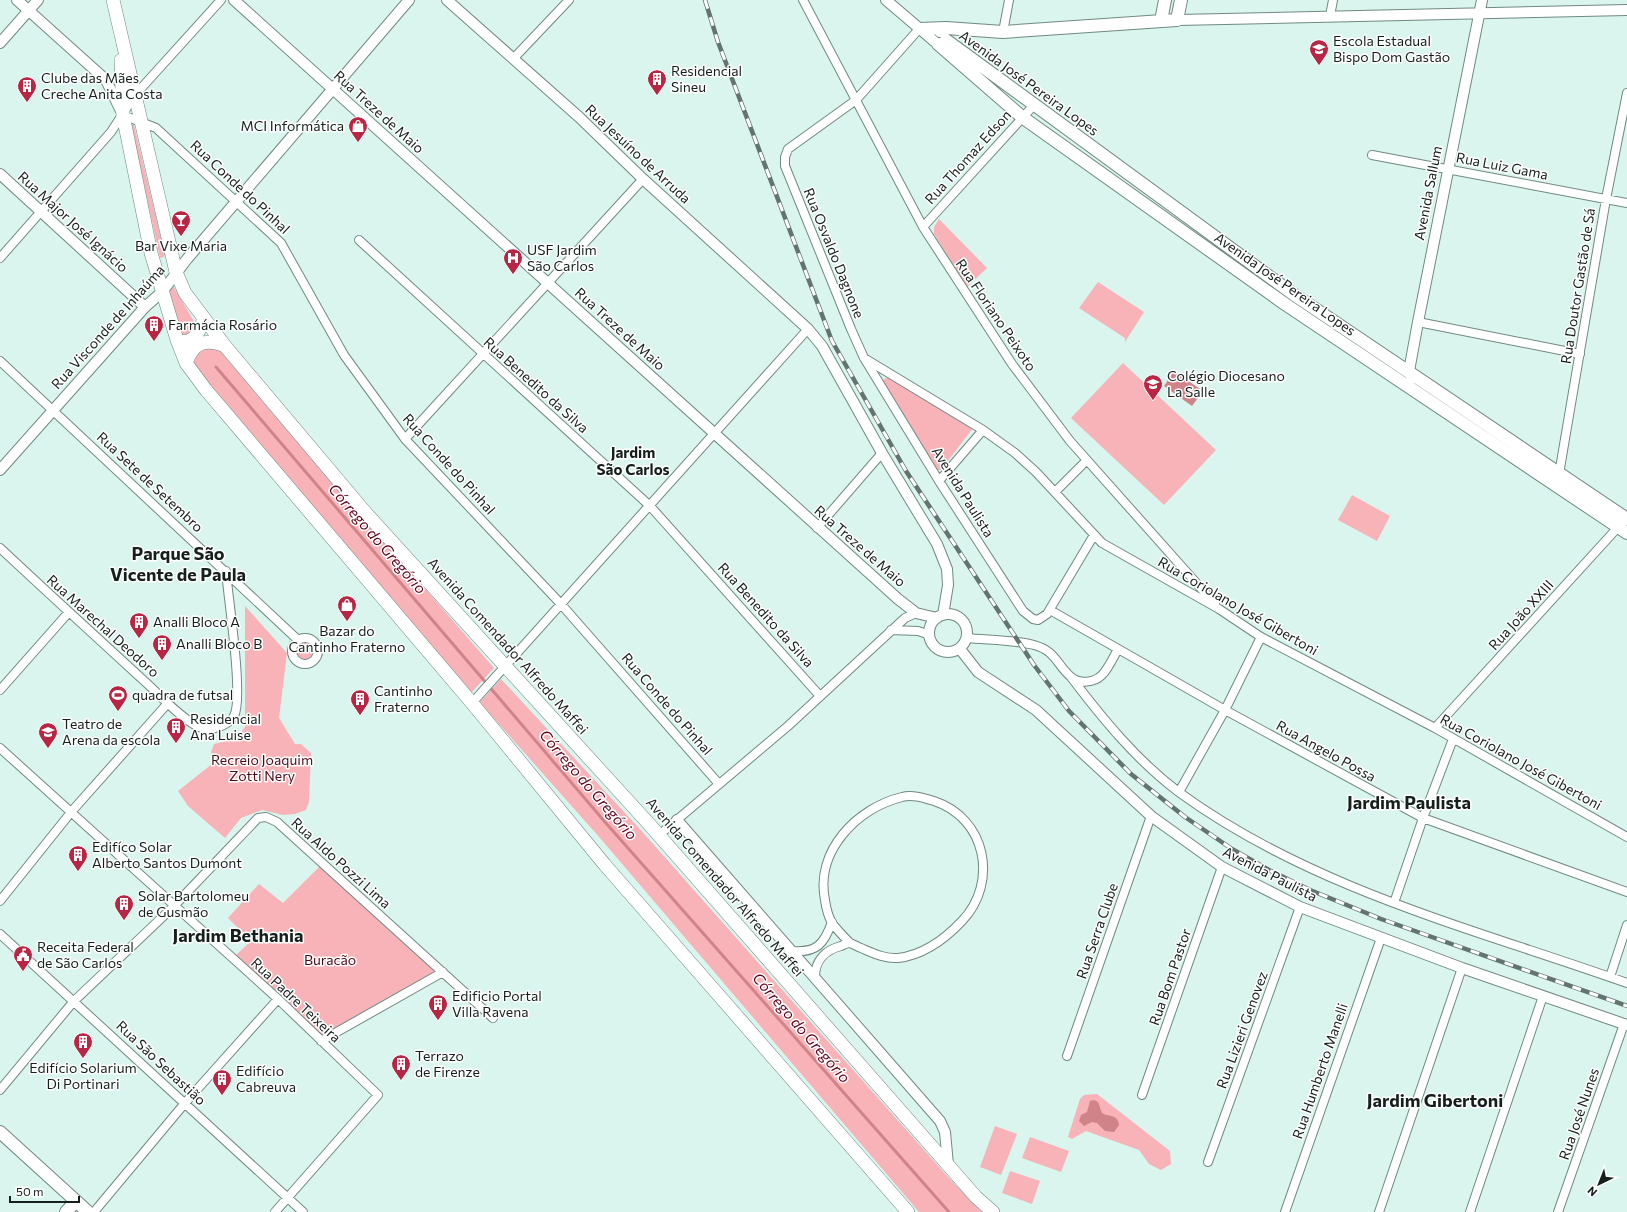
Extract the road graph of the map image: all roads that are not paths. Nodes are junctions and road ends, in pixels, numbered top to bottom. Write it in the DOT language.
graph roads {
  1 [pos="17,0"];
  2 [pos="38,0"];
  3 [pos="113,0"];
  4 [pos="221,0"];
  5 [pos="234,0"];
  6 [pos="408,0"];
  7 [pos="447,0"];
  8 [pos="569,0"];
  9 [pos="803,0"];
  10 [pos="886,0"];
  11 [pos="1009,0"];
  12 [pos="1165,0"];
  13 [pos="1181,0"];
  14 [pos="1333,0"];
  15 [pos="1482,0"];
  16 [pos="28,10"];
  17 [pos="1627,10"];
  18 [pos="1479,13"];
  19 [pos="1330,16"];
  20 [pos="1177,20"];
  21 [pos="1161,21"];
  22 [pos="919,29"];
  23 [pos="1003,32"];
  24 [pos="120,34"];
  25 [pos="942,37"];
  26 [pos="0,43"];
  27 [pos="513,60"];
  28 [pos="331,88"];
  29 [pos="1627,93"];
  30 [pos="135,95"];
  31 [pos="856,100"];
  32 [pos="1034,105"];
  33 [pos="123,115"];
  34 [pos="1022,117"];
  35 [pos="141,122"];
  36 [pos="1372,155"];
  37 [pos="1447,169"];
  38 [pos="0,174"];
  39 [pos="643,179"];
  40 [pos="1606,199"];
  41 [pos="236,201"];
  42 [pos="1627,203"];
  43 [pos="41,212"];
  44 [pos="923,227"];
  45 [pos="359,240"];
  46 [pos="0,258"];
  47 [pos="176,272"];
  48 [pos="548,282"];
  49 [pos="162,292"];
  50 [pos="1293,294"];
  51 [pos="1285,304"];
  52 [pos="145,307"];
  53 [pos="204,319"];
  54 [pos="1418,322"];
  55 [pos="808,329"];
  56 [pos="177,340"];
  57 [pos="225,346"];
  58 [pos="482,354"];
  59 [pos="1580,354"];
  60 [pos="864,358"];
  61 [pos="0,361"];
  62 [pos="186,363"];
  63 [pos="1409,371"];
  64 [pos="1416,391"];
  65 [pos="54,409"];
  66 [pos="983,430"];
  67 [pos="714,434"];
  68 [pos="405,439"];
  69 [pos="882,453"];
  70 [pos="1086,461"];
  71 [pos="0,470"];
  72 [pos="1556,478"];
  73 [pos="939,482"];
  74 [pos="1055,492"];
  75 [pos="650,506"];
  76 [pos="1625,524"];
  77 [pos="817,528"];
  78 [pos="1094,535"];
  79 [pos="0,548"];
  80 [pos="226,571"];
  81 [pos="560,603"];
  82 [pos="1220,609"];
  83 [pos="1050,610"];
  84 [pos="69,612"];
  85 [pos="916,613"];
  86 [pos="940,617"];
  87 [pos="891,630"];
  88 [pos="930,635"];
  89 [pos="1261,637"];
  90 [pos="967,638"];
  91 [pos="298,640"];
  92 [pos="960,649"];
  93 [pos="1118,649"];
  94 [pos="502,669"];
  95 [pos="1071,677"];
  96 [pos="0,690"];
  97 [pos="820,696"];
  98 [pos="476,698"];
  99 [pos="168,703"];
  100 [pos="1225,710"];
  101 [pos="1435,728"];
  102 [pos="1453,739"];
  103 [pos="0,748"];
  104 [pos="719,784"];
  105 [pos="1179,792"];
  106 [pos="72,811"];
  107 [pos="1151,816"];
  108 [pos="1423,818"];
  109 [pos="677,820"];
  110 [pos="659,836"];
  111 [pos="1627,837"];
  112 [pos="1222,867"];
  113 [pos="1627,892"];
  114 [pos="0,901"];
  115 [pos="1394,904"];
  116 [pos="174,906"];
  117 [pos="1300,907"];
  118 [pos="832,922"];
  119 [pos="1627,925"];
  120 [pos="0,934"];
  121 [pos="1381,938"];
  122 [pos="850,943"];
  123 [pos="792,951"];
  124 [pos="1462,968"];
  125 [pos="443,972"];
  126 [pos="1610,977"];
  127 [pos="815,978"];
  128 [pos="1627,983"];
  129 [pos="1543,996"];
  130 [pos="278,999"];
  131 [pos="74,1001"];
  132 [pos="493,1018"];
  133 [pos="1626,1025"];
  134 [pos="321,1041"];
  135 [pos="1067,1056"];
  136 [pos="0,1090"];
  137 [pos="1142,1095"];
  138 [pos="185,1103"];
  139 [pos="0,1132"];
  140 [pos="1208,1162"];
  141 [pos="948,1165"];
  142 [pos="287,1197"];
  143 [pos="76,1201"];
  144 [pos="66,1212"];
  145 [pos="88,1212"];
  146 [pos="94,1212"];
  147 [pos="274,1212"];
  148 [pos="303,1212"];
  149 [pos="908,1212"];
  150 [pos="993,1212"];
  151 [pos="1285,1212"];
  152 [pos="1379,1212"];
  153 [pos="1470,1212"];
  154 [pos="1558,1212"];
  1 -- 16 [label="street"];
  2 -- 16 [label="street"];
  3 -- 24 [label="main road, Avenida Comendador Alfredo Maffei"];
  4 -- 30 [label="street"];
  5 -- 28 [label="street, Rua Treze de Maio"];
  6 -- 28 [label="street, Rua Visconde de Inhaúma"];
  7 -- 27 [label="street, Rua Jesuíno de Arruda"];
  8 -- 27 [label="street"];
  9 -- 31 [label="street, Rua Floriano Peixoto"];
  10 -- 22 [label="street, Avenida José Pereira Lopes"];
  11 -- 23 [label="street"];
  12 -- 21 [label="main road"];
  13 -- 20 [label="main road"];
  14 -- 19 [label="street"];
  15 -- 18 [label="street, Avenida Sallum"];
  16 -- 26 [label="street"];
  16 -- 33 [label="street"];
  17 -- 18 [label="street"];
  18 -- 19 [label="street"];
  18 -- 37 [label="street, Avenida Sallum"];
  19 -- 20 [label="street"];
  20 -- 21 [label="main road"];
  21 -- 23 [label="main road"];
  22 -- 25 [label="main road"];
  22 -- 25 [label="street, Avenida José Pereira Lopes"];
  22 -- 31 [label="street"];
  23 -- 25 [label="main road"];
  24 -- 30 [label="main road, Avenida Comendador Alfredo Maffei"];
  24 -- 33 [label="main road, Avenida Comendador Alfredo Maffei"];
  25 -- 32 [label="main road, Avenida José Pereira Lopes"];
  25 -- 34 [label="main road, Avenida José Pereira Lopes"];
  27 -- 39 [label="street, Rua Jesuíno de Arruda"];
  28 -- 41 [label="street, Rua Visconde de Inhaúma"];
  28 -- 48 [label="street, Rua Treze de Maio"];
  29 -- 40 [label="street, Rua Doutor Gastão de Sá"];
  30 -- 33 [label="street"];
  30 -- 35 [label="main road, Avenida Comendador Alfredo Maffei"];
  31 -- 44 [label="street, Rua Floriano Peixoto"];
  31 -- 60 [label="street, Rua Osvaldo Dagnone"];
  32 -- 34 [label="street, Rua Thomaz Edson"];
  32 -- 50 [label="main road, Avenida José Pereira Lopes"];
  33 -- 35 [label="street, Rua Conde do Pinhal"];
  33 -- 43 [label="street"];
  33 -- 49 [label="main road, Avenida Comendador Alfredo Maffei"];
  34 -- 44 [label="street, Rua Thomaz Edson"];
  34 -- 51 [label="main road, Avenida José Pereira Lopes"];
  35 -- 41 [label="street, Rua Conde do Pinhal"];
  35 -- 47 [label="main road, Avenida Comendador Alfredo Maffei"];
  36 -- 37 [label="street, Rua Luiz Gama"];
  37 -- 40 [label="street, Rua Luiz Gama"];
  37 -- 54 [label="street, Avenida Sallum"];
  38 -- 43 [label="street, Rua Major José Ignácio"];
  39 -- 48 [label="street"];
  39 -- 55 [label="street, Rua Jesuíno de Arruda"];
  40 -- 42 [label="street, Rua Luiz Gama"];
  40 -- 59 [label="street, Rua Doutor Gastão de Sá"];
  41 -- 47 [label="street, Rua Visconde de Inhaúma"];
  41 -- 68 [label="street, Rua Conde do Pinhal"];
  43 -- 46 [label="street"];
  43 -- 52 [label="street, Rua Major José Ignácio"];
  44 -- 70 [label="street, Rua Floriano Peixoto"];
  45 -- 58 [label="street, Rua Benedito da Silva"];
  47 -- 49 [label="street, Rua Visconde de Inhaúma"];
  47 -- 53 [label="main road, Avenida Comendador Alfredo Maffei"];
  48 -- 58 [label="street"];
  48 -- 67 [label="street, Rua Treze de Maio"];
  49 -- 52 [label="street, Rua Visconde de Inhaúma"];
  49 -- 56 [label="main road, Avenida Comendador Alfredo Maffei"];
  50 -- 51 [label="main road"];
  50 -- 63 [label="main road, Avenida José Pereira Lopes"];
  51 -- 64 [label="main road, Avenida José Pereira Lopes"];
  52 -- 65 [label="street, Rua Visconde de Inhaúma"];
  53 -- 56 [label="main road"];
  53 -- 57 [label="main road, Avenida Comendador Alfredo Maffei"];
  54 -- 59 [label="street"];
  54 -- 63 [label="street, Avenida Sallum"];
  55 -- 67 [label="street"];
  55 -- 69 [label="street"];
  56 -- 62 [label="main road, Avenida Comendador Alfredo Maffei"];
  57 -- 62 [label="main road"];
  57 -- 94 [label="main road, Avenida Comendador Alfredo Maffei"];
  58 -- 68 [label="street"];
  58 -- 75 [label="street, Rua Benedito da Silva"];
  59 -- 72 [label="street, Rua Doutor Gastão de Sá"];
  60 -- 66 [label="street, Rua Coriolano José Gibertoni"];
  60 -- 73 [label="street, Avenida Paulista"];
  61 -- 65 [label="street, Rua Sete de Setembro"];
  62 -- 98 [label="main road, Avenida Comendador Alfredo Maffei"];
  63 -- 64 [label="street, Avenida Sallum"];
  63 -- 72 [label="main road, Avenida José Pereira Lopes"];
  64 -- 72 [label="main road, Avenida José Pereira Lopes"];
  65 -- 71 [label="street, Rua Visconde de Inhaúma"];
  65 -- 80 [label="street, Rua Sete de Setembro"];
  66 -- 73 [label="street"];
  66 -- 74 [label="street, Rua Coriolano José Gibertoni"];
  67 -- 75 [label="street"];
  67 -- 77 [label="street, Rua Treze de Maio"];
  68 -- 81 [label="street, Rua Conde do Pinhal"];
  69 -- 77 [label="street"];
  69 -- 86 [label="street"];
  70 -- 74 [label="street"];
  70 -- 82 [label="street, Rua Floriano Peixoto"];
  72 -- 76 [label="main road, Avenida José Pereira Lopes"];
  73 -- 83 [label="street, Avenida Paulista"];
  74 -- 78 [label="street, Rua Coriolano José Gibertoni"];
  75 -- 81 [label="street"];
  75 -- 97 [label="street, Rua Benedito da Silva"];
  76 -- 101 [label="street, Rua João XXIII"];
  77 -- 85 [label="street, Rua Treze de Maio"];
  78 -- 82 [label="street, Rua Coriolano José Gibertoni"];
  78 -- 83 [label="street"];
  79 -- 84 [label="street, Rua Marechal Deodoro"];
  80 -- 91 [label="street, Rua Sete de Setembro"];
  80 -- 99 [label="street, Rua Marechal Deodoro"];
  81 -- 94 [label="street"];
  81 -- 104 [label="street, Rua Conde do Pinhal"];
  82 -- 89 [label="street, Rua Coriolano José Gibertoni"];
  83 -- 93 [label="street, Rua Angelo Possa"];
  84 -- 96 [label="street"];
  84 -- 99 [label="street, Rua Marechal Deodoro"];
  85 -- 86 [label="street, Rua Treze de Maio"];
  85 -- 87 [label="street"];
  86 -- 88 [label="street"];
  86 -- 90 [label="street"];
  87 -- 88 [label="street"];
  87 -- 97 [label="street"];
  88 -- 92 [label="street"];
  89 -- 100 [label="street"];
  89 -- 101 [label="street, Rua Coriolano José Gibertoni"];
  90 -- 92 [label="street"];
  90 -- 95 [label="street"];
  92 -- 107 [label="street, Avenida Paulista"];
  93 -- 95 [label="street"];
  93 -- 100 [label="street, Rua Angelo Possa"];
  94 -- 98 [label="street"];
  94 -- 110 [label="main road, Avenida Comendador Alfredo Maffei"];
  95 -- 105 [label="street, Avenida Paulista"];
  97 -- 104 [label="street"];
  98 -- 149 [label="main road, Avenida Comendador Alfredo Maffei"];
  99 -- 106 [label="street"];
  100 -- 105 [label="street"];
  100 -- 108 [label="street, Rua Angelo Possa"];
  101 -- 102 [label="street, Rua Coriolano José Gibertoni"];
  102 -- 108 [label="street"];
  102 -- 111 [label="street, Rua Coriolano José Gibertoni"];
  103 -- 106 [label="street, Rua Padre Teixeira"];
  104 -- 109 [label="street"];
  105 -- 115 [label="street, Avenida Paulista"];
  106 -- 114 [label="street"];
  106 -- 116 [label="street, Rua Padre Teixeira"];
  107 -- 112 [label="street, Avenida Paulista"];
  107 -- 135 [label="street, Rua Serra Clube"];
  108 -- 113 [label="street, Rua Angelo Possa"];
  108 -- 115 [label="street"];
  109 -- 110 [label="street"];
  109 -- 123 [label="street"];
  110 -- 141 [label="main road, Avenida Comendador Alfredo Maffei"];
  112 -- 117 [label="street, Avenida Paulista"];
  112 -- 137 [label="street, Rua Bom Pastor"];
  115 -- 126 [label="street, Avenida Paulista"];
  116 -- 125 [label="street, Rua Aldo Pozzi Lima"];
  116 -- 130 [label="street, Rua Padre Teixeira"];
  116 -- 131 [label="street, Rua Aldo Pozzi Lima"];
  117 -- 121 [label="street, Avenida Paulista"];
  117 -- 140 [label="street, Rua Lizieri Genovez"];
  118 -- 122 [label="street"];
  118 -- 122 [label="street"];
  118 -- 123 [label="street"];
  119 -- 126 [label="street"];
  120 -- 131 [label="street, Rua São Sebastião"];
  121 -- 124 [label="street, Avenida Paulista"];
  121 -- 151 [label="street, Rua Humberto Manelli"];
  122 -- 127 [label="street"];
  123 -- 127 [label="street"];
  124 -- 129 [label="street, Avenida Paulista"];
  124 -- 152 [label="street"];
  125 -- 132 [label="street, Rua Aldo Pozzi Lima"];
  125 -- 134 [label="street"];
  126 -- 128 [label="street, Avenida Paulista"];
  127 -- 141 [label="street"];
  129 -- 133 [label="street, Avenida Paulista"];
  129 -- 153 [label="street"];
  130 -- 134 [label="street, Rua Padre Teixeira"];
  130 -- 138 [label="street"];
  131 -- 136 [label="street, Rua Aldo Pozzi Lima"];
  131 -- 138 [label="street, Rua São Sebastião"];
  133 -- 154 [label="street, Rua José Nunes"];
  134 -- 142 [label="street, Rua Padre Teixeira"];
  138 -- 142 [label="street, Rua São Sebastião"];
  138 -- 146 [label="street"];
  139 -- 143 [label="main road"];
  141 -- 150 [label="main road, Avenida Comendador Alfredo Maffei"];
  142 -- 147 [label="street"];
  142 -- 148 [label="street, Rua São Sebastião"];
  143 -- 144 [label="main road"];
  143 -- 145 [label="main road"];
}
